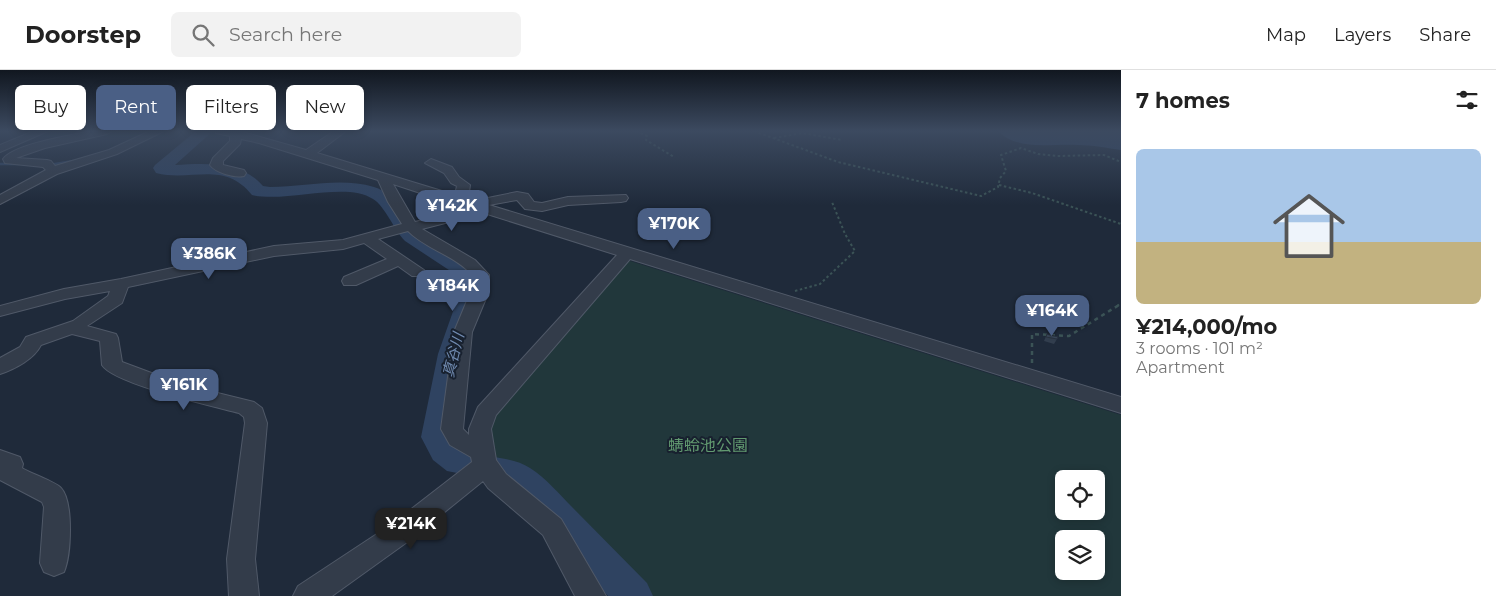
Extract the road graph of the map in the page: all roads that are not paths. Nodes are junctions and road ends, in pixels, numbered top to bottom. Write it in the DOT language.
graph roads {
  1 [pos="103,156"];
  2 [pos="222,156"];
  3 [pos="313,156"];
  4 [pos="7,160"];
  5 [pos="431,163"];
  6 [pos="53,171"];
  7 [pos="240,173"];
  8 [pos="383,177"];
  9 [pos="0,185"];
  10 [pos="27,186"];
  11 [pos="621,198"];
  12 [pos="0,200"];
  13 [pos="473,205"];
  14 [pos="412,226"];
  15 [pos="366,238"];
  16 [pos="628,252"];
  17 [pos="399,260"];
  18 [pos="418,273"];
  19 [pos="350,281"];
  20 [pos="121,284"];
  21 [pos="0,311"];
  22 [pos="78,325"];
  23 [pos="0,367"];
  24 [pos="1121,405"];
  25 [pos="483,458"];
  26 [pos="0,459"];
  27 [pos="54,563"];
  28 [pos="244,596"];
  29 [pos="308,596"];
  30 [pos="591,596"];
  1 -- 6 [label="street"];
  2 -- 7 [label="street"];
  3 -- 8 [label="street"];
  4 -- 6 [label="street"];
  5 -- 13 [label="street"];
  6 -- 10 [label="street"];
  8 -- 13 [label="street"];
  8 -- 14 [label="street"];
  9 -- 10 [label="street"];
  10 -- 12 [label="street"];
  11 -- 13 [label="street"];
  13 -- 14 [label="street"];
  13 -- 16 [label="street"];
  14 -- 15 [label="street"];
  14 -- 25 [label="street"];
  15 -- 17 [label="street"];
  15 -- 20 [label="street"];
  16 -- 24 [label="street"];
  16 -- 25 [label="street"];
  17 -- 18 [label="street"];
  17 -- 19 [label="street"];
  20 -- 21 [label="street"];
  20 -- 22 [label="street"];
  22 -- 23 [label="street"];
  22 -- 28 [label="street"];
  25 -- 29 [label="street"];
  25 -- 30 [label="street"];
  26 -- 27 [label="street"];
}
